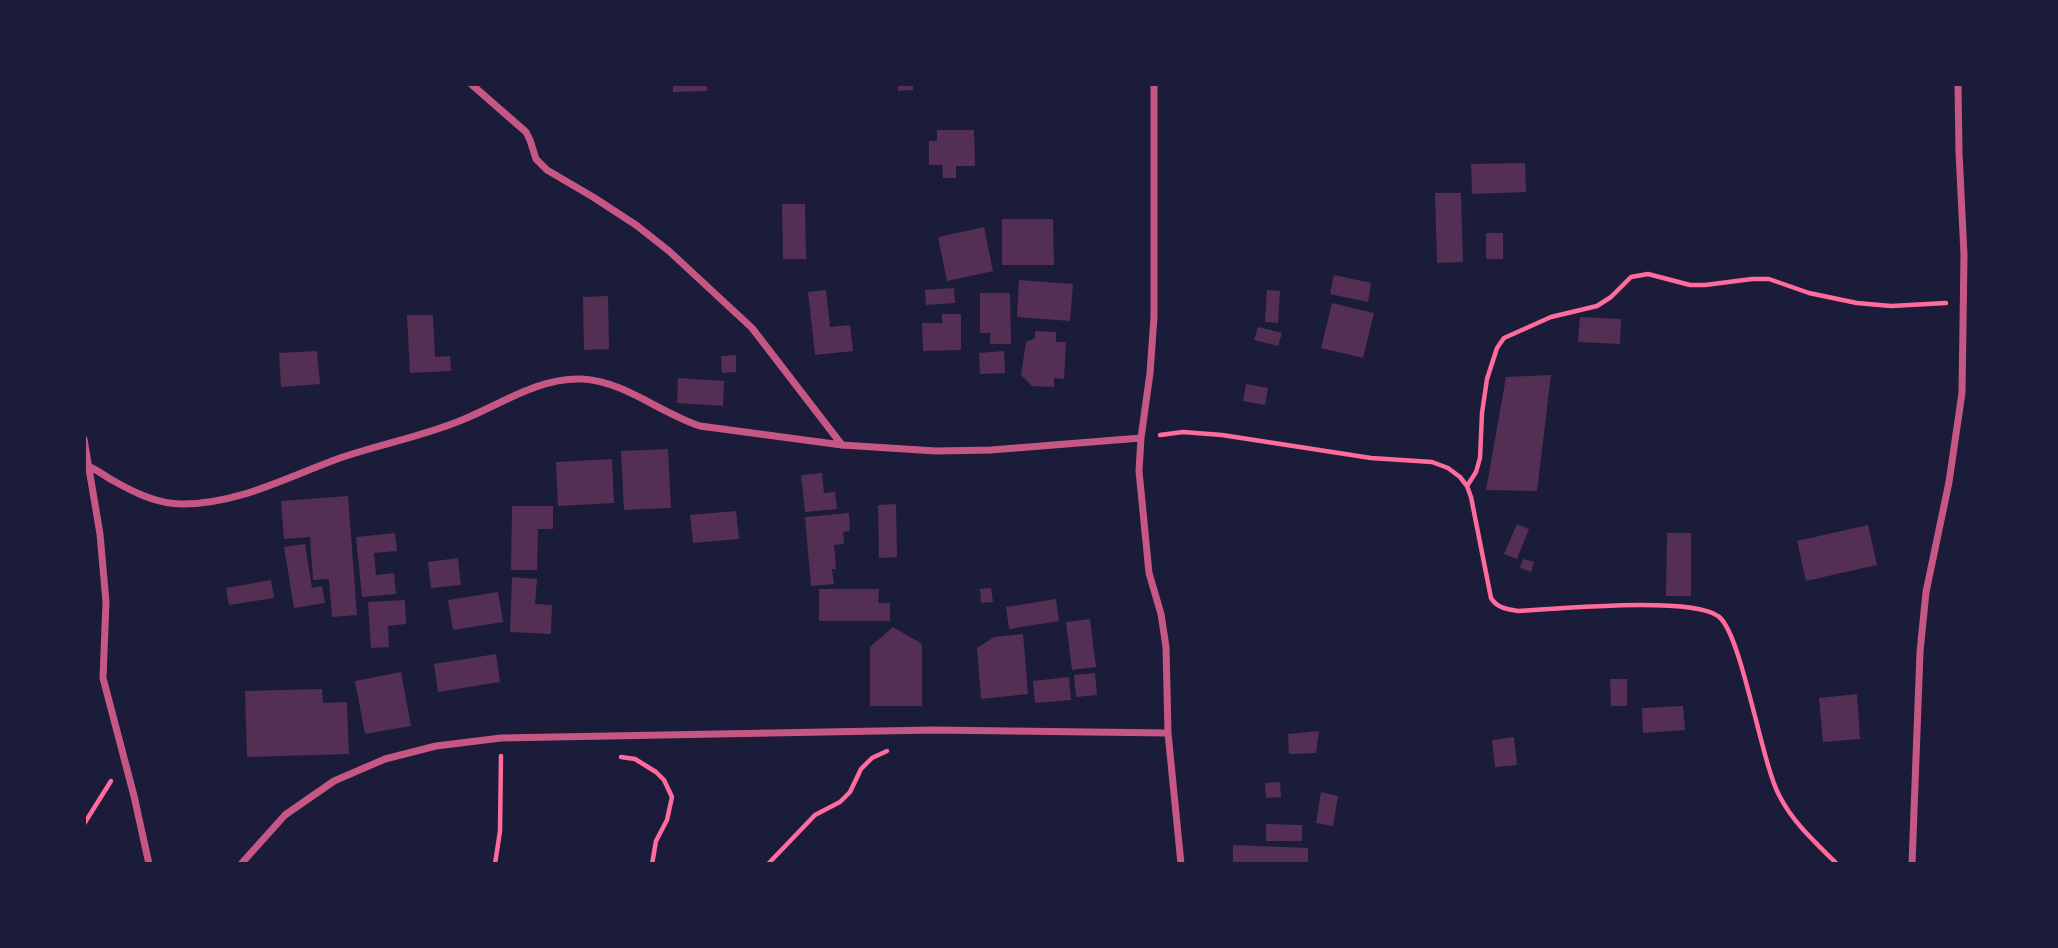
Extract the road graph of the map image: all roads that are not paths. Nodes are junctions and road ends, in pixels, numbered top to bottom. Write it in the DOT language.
graph roads {
  1 [pos="471,84"];
  2 [pos="1154,84"];
  3 [pos="1958,84"];
  4 [pos="1141,438"];
  5 [pos="84,439"];
  6 [pos="842,445"];
  7 [pos="87,466"];
  8 [pos="1168,733"];
  9 [pos="149,864"];
  10 [pos="241,864"];
  11 [pos="1181,864"];
  12 [pos="1912,864"];
  1 -- 6 [label="street"];
  2 -- 4 [label="street"];
  3 -- 12 [label="street"];
  4 -- 6 [label="street"];
  4 -- 8 [label="street"];
  5 -- 7 [label="street"];
  6 -- 7 [label="street"];
  7 -- 9 [label="street"];
  8 -- 10 [label="street"];
  8 -- 11 [label="street"];
}
